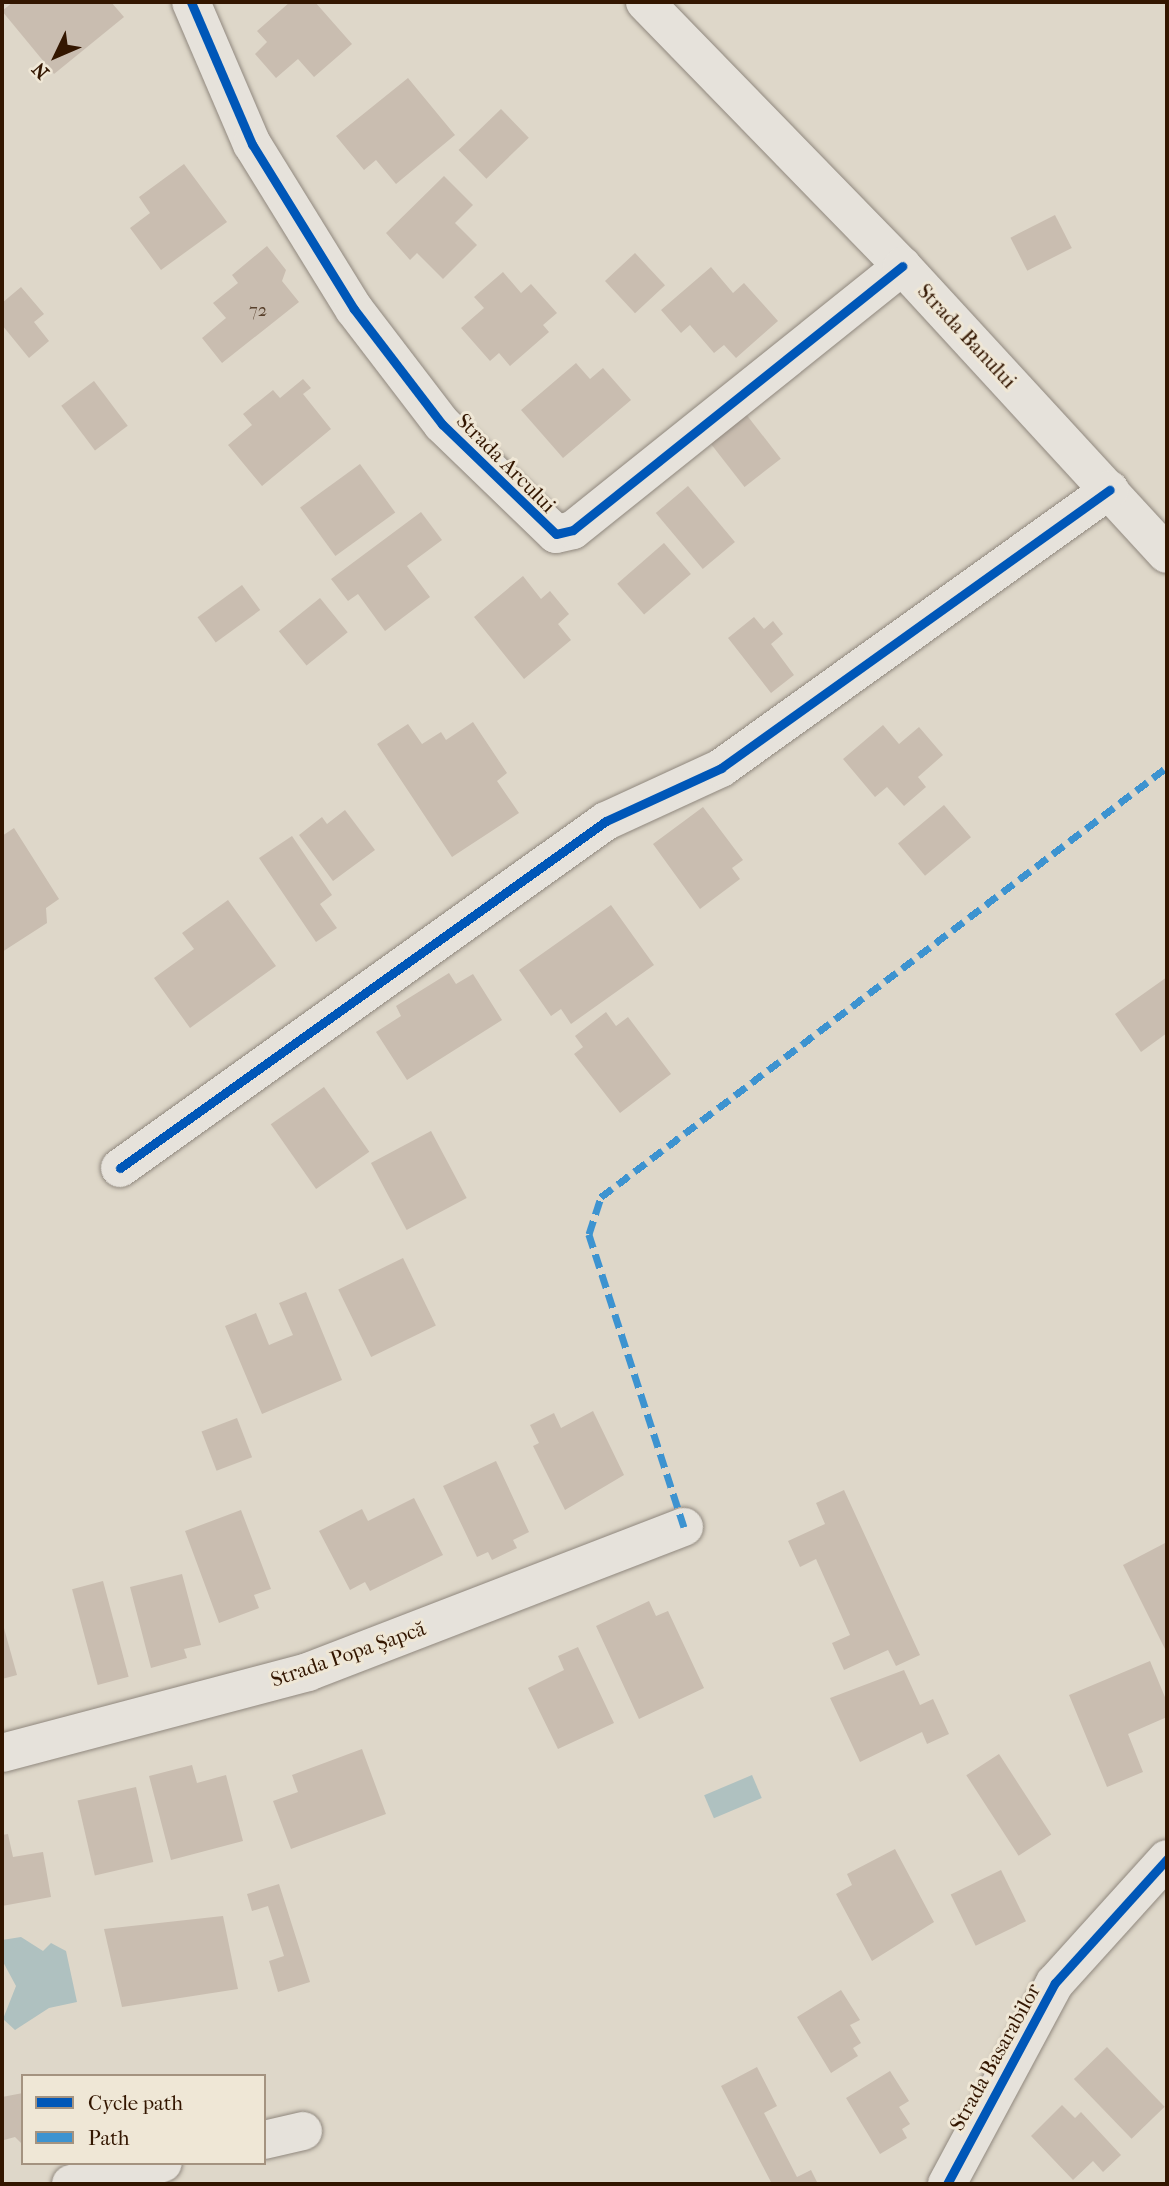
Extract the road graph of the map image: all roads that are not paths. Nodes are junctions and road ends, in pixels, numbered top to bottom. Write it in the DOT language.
graph roads {
  1 [pos="191,2"];
  2 [pos="645,2"];
  3 [pos="902,266"];
  4 [pos="1110,490"];
  5 [pos="1167,554"];
  6 [pos="120,1168"];
  7 [pos="684,1527"];
  8 [pos="2,1753"];
  9 [pos="1167,1859"];
  10 [pos="303,2131"];
  11 [pos="266,2140"];
  12 [pos="154,2165"];
  13 [pos="71,2184"];
  14 [pos="947,2184"];
  1 -- 3 [label="street, Strada Arcului"];
  2 -- 3 [label="street, Strada Banului"];
  3 -- 4 [label="street, Strada Banului"];
  4 -- 5 [label="street, Strada Banului"];
  4 -- 6 [label="street"];
  7 -- 8 [label="street, Strada Popa Șapcă"];
  9 -- 14 [label="street, Strada Basarabilor"];
  10 -- 11 [label="street"];
  12 -- 13 [label="street"];
}
